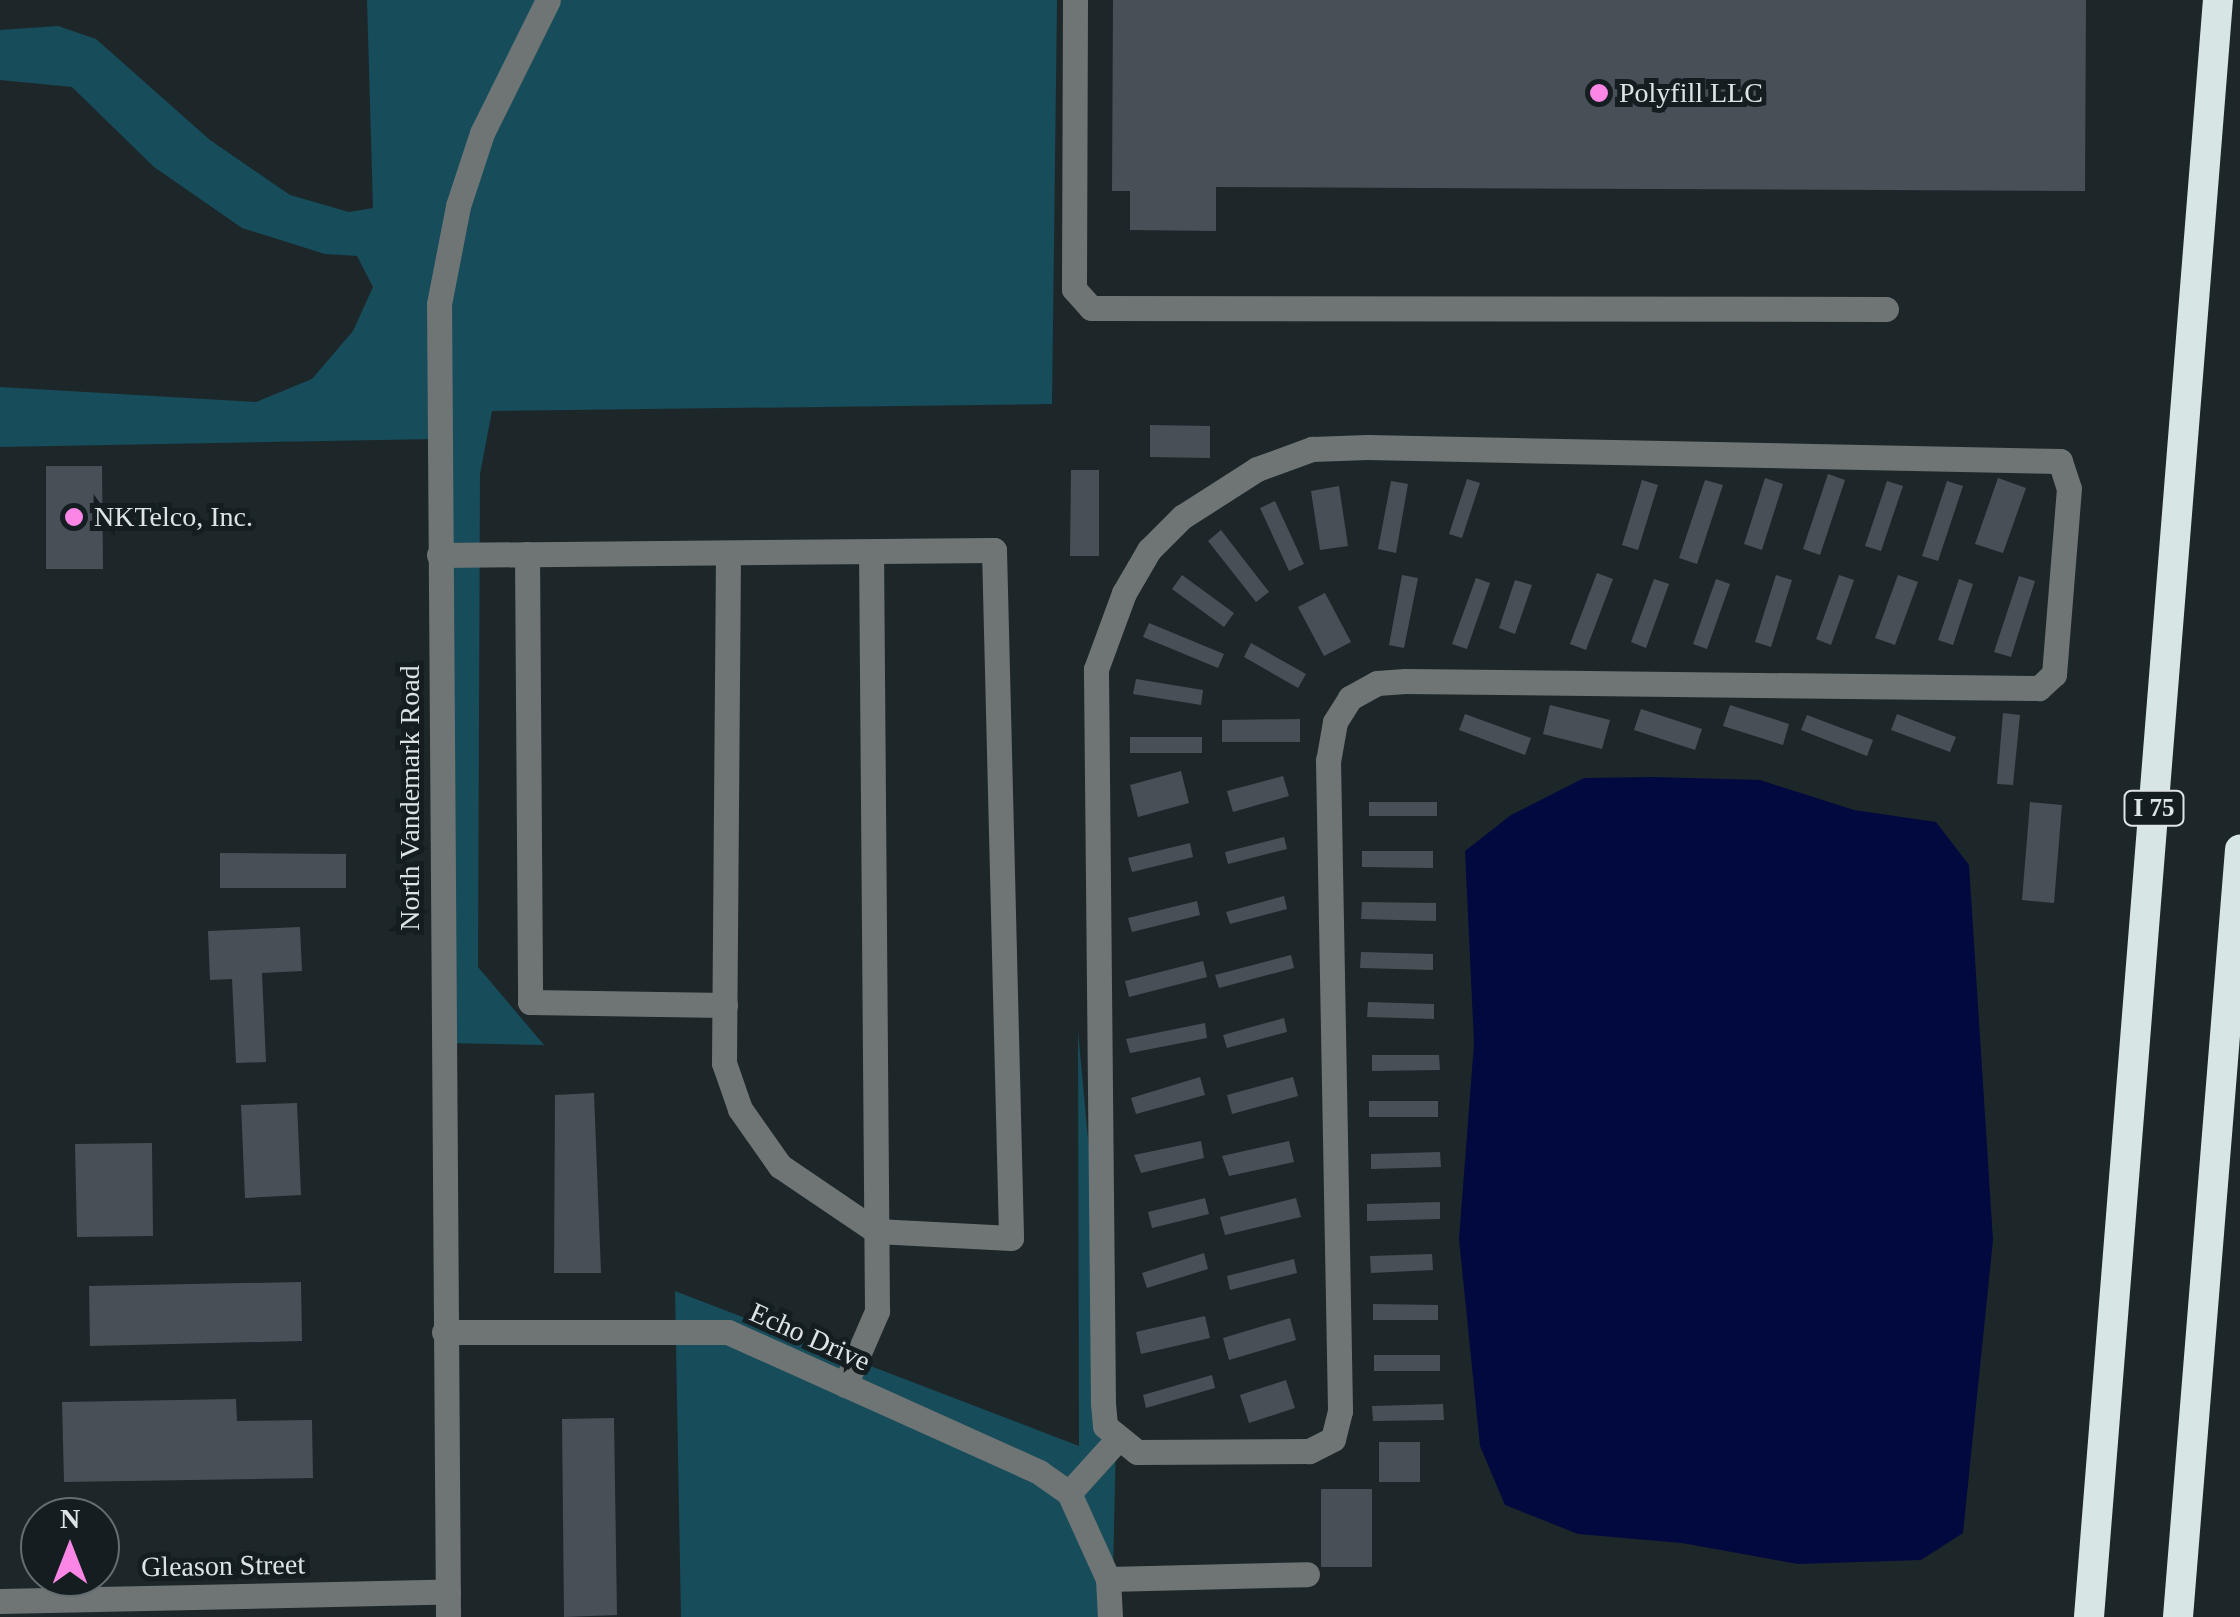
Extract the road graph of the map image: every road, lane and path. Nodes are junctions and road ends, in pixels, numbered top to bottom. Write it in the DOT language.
graph roads {
  1 [pos="548,0"];
  2 [pos="1075,0"];
  3 [pos="2218,0"];
  4 [pos="1886,309"];
  5 [pos="871,552"];
  6 [pos="728,553"];
  7 [pos="438,554"];
  8 [pos="528,554"];
  9 [pos="2240,850"];
  10 [pos="724,1005"];
  11 [pos="876,1231"];
  12 [pos="444,1332"];
  13 [pos="845,1385"];
  14 [pos="1116,1440"];
  15 [pos="1069,1494"];
  16 [pos="1306,1574"];
  17 [pos="1108,1579"];
  18 [pos="0,1601"];
  19 [pos="448,1604"];
  20 [pos="290,1606"];
  21 [pos="192,1607"];
  22 [pos="1110,1617"];
  23 [pos="2089,1617"];
  24 [pos="2178,1617"];
  1 -- 7 [label="street, North Vandemark Road"];
  2 -- 4 [label="street"];
  3 -- 23 [label="highway, I 75"];
  5 -- 6 [label="street"];
  5 -- 11 [label="street"];
  5 -- 11 [label="street"];
  6 -- 8 [label="street"];
  6 -- 10 [label="street"];
  7 -- 8 [label="street"];
  7 -- 12 [label="street, North Vandemark Road"];
  8 -- 10 [label="street"];
  9 -- 24 [label="highway"];
  10 -- 11 [label="street"];
  11 -- 13 [label="street"];
  12 -- 13 [label="street, Echo Drive"];
  12 -- 19 [label="street, North Vandemark Road"];
  13 -- 15 [label="street, Echo Drive"];
  14 -- 14 [label="street"];
  14 -- 15 [label="street"];
  15 -- 17 [label="street"];
  16 -- 17 [label="street"];
  17 -- 22 [label="street"];
  18 -- 21 [label="street, Gleason Street"];
  19 -- 20 [label="street, Gleason Street"];
  20 -- 21 [label="street, Gleason Street"];
}
